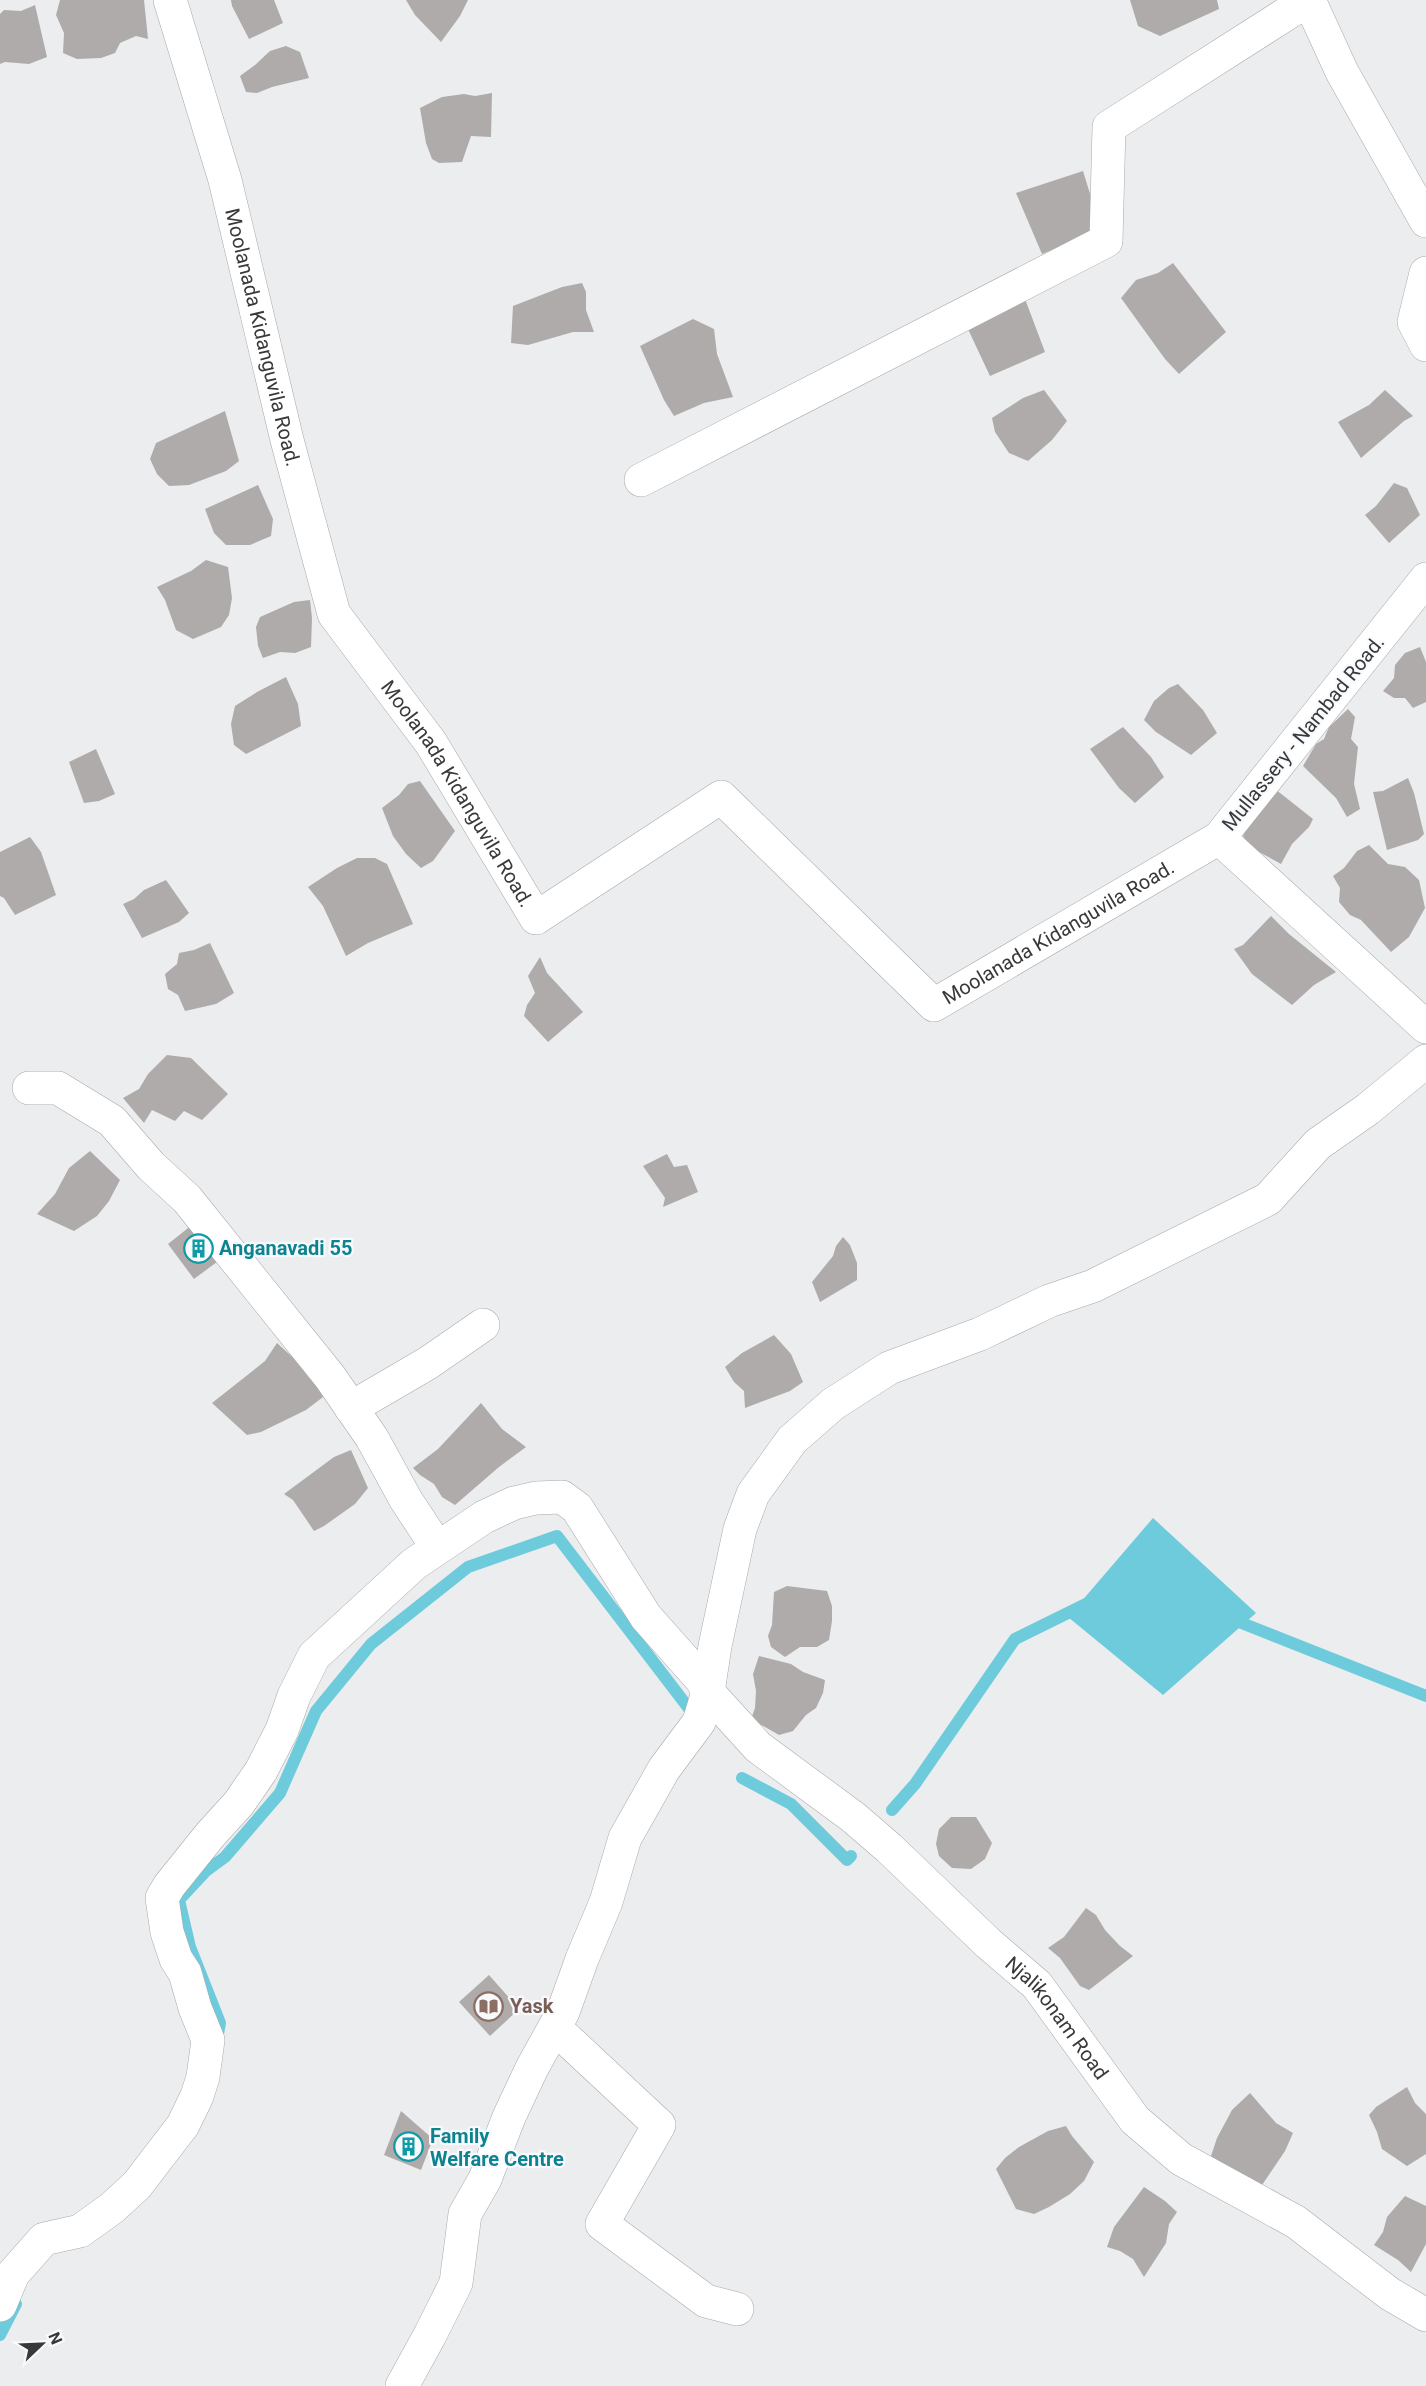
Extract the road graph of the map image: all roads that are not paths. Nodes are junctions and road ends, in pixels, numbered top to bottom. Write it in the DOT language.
graph roads {
  1 [pos="170,0"];
  2 [pos="1309,0"];
  3 [pos="1426,221"];
  4 [pos="1426,273"];
  5 [pos="1426,345"];
  6 [pos="641,480"];
  7 [pos="1426,579"];
  8 [pos="1219,838"];
  9 [pos="1426,1027"];
  10 [pos="1426,1061"];
  11 [pos="29,1088"];
  12 [pos="483,1325"];
  13 [pos="351,1408"];
  14 [pos="437,1547"];
  15 [pos="708,1692"];
  16 [pos="555,2028"];
  17 [pos="0,2305"];
  18 [pos="737,2309"];
  19 [pos="1426,2315"];
  20 [pos="402,2386"];
  1 -- 8 [label="street, Moolanada Kidanguvila Road."];
  2 -- 3 [label="street"];
  2 -- 6 [label="street"];
  4 -- 5 [label="street"];
  7 -- 8 [label="street, Mullassery - Nambad Road."];
  8 -- 9 [label="street, Mullassery - Nambad Road."];
  10 -- 15 [label="street"];
  11 -- 13 [label="street"];
  12 -- 13 [label="street"];
  13 -- 14 [label="street"];
  14 -- 15 [label="street, Njalikonam Road"];
  14 -- 17 [label="street, Njalikonam Road"];
  15 -- 16 [label="street"];
  15 -- 19 [label="street, Njalikonam Road"];
  16 -- 18 [label="street"];
  16 -- 20 [label="street"];
}
